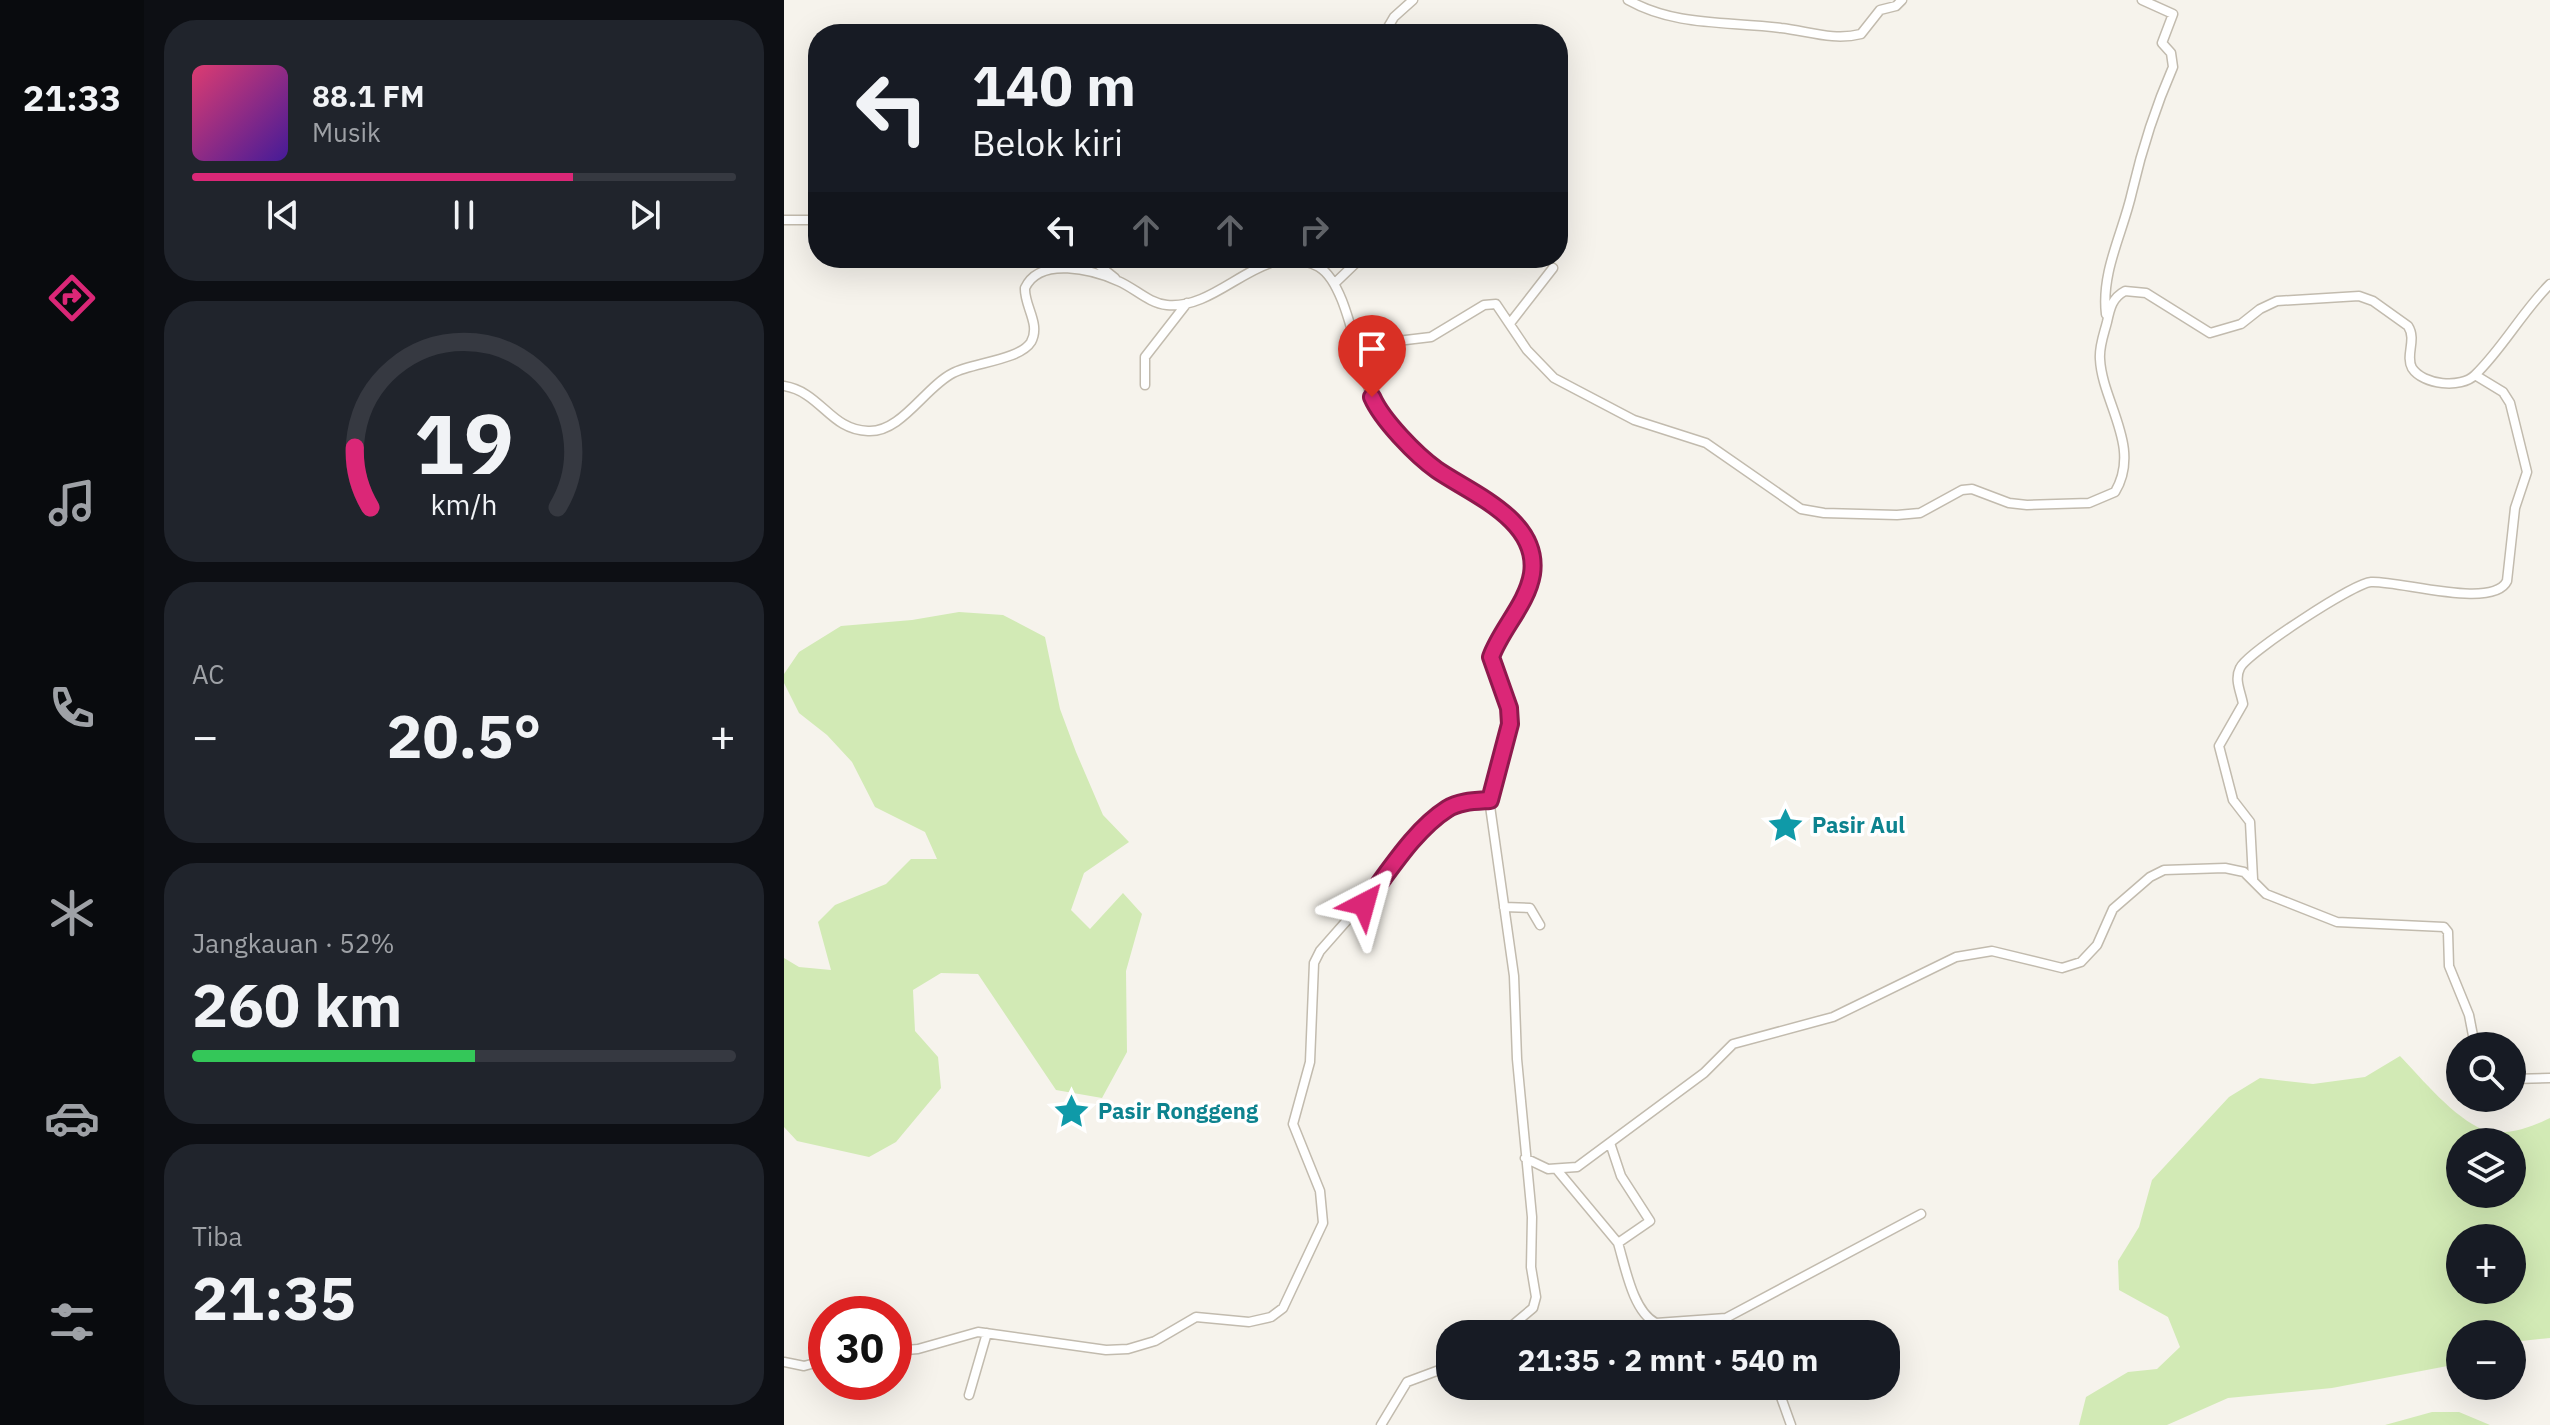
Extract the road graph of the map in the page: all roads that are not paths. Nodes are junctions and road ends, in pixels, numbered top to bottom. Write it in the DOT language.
graph roads {
  1 [pos="1413,0"];
  2 [pos="1628,0"];
  3 [pos="1902,0"];
  4 [pos="2142,0"];
  5 [pos="1390,24"];
  6 [pos="784,220"];
  7 [pos="808,220"];
  8 [pos="1103,268"];
  9 [pos="1256,268"];
  10 [pos="1318,268"];
  11 [pos="1351,268"];
  12 [pos="1553,268"];
  13 [pos="1119,281"];
  14 [pos="1335,283"];
  15 [pos="2550,284"];
  16 [pos="1188,302"];
  17 [pos="1511,322"];
  18 [pos="2107,322"];
  19 [pos="1355,346"];
  20 [pos="2475,375"];
  21 [pos="1145,385"];
  22 [pos="784,386"];
  23 [pos="1490,800"];
  24 [pos="2253,879"];
  25 [pos="1504,907"];
  26 [pos="1540,925"];
  27 [pos="2472,1032"];
  28 [pos="2550,1078"];
  29 [pos="2526,1079"];
  30 [pos="1610,1143"];
  31 [pos="1525,1158"];
  32 [pos="1558,1171"];
  33 [pos="1921,1214"];
  34 [pos="1618,1243"];
  35 [pos="1519,1320"];
  36 [pos="1651,1320"];
  37 [pos="1712,1320"];
  38 [pos="987,1333"];
  39 [pos="912,1348"];
  40 [pos="784,1362"];
  41 [pos="808,1365"];
  42 [pos="1436,1371"];
  43 [pos="969,1395"];
  44 [pos="1782,1400"];
  45 [pos="1381,1425"];
  46 [pos="1791,1425"];
  1 -- 5 [label="street"];
  2 -- 3 [label="street"];
  4 -- 18 [label="street"];
  6 -- 7 [label="street"];
  8 -- 13 [label="street"];
  9 -- 16 [label="street"];
  10 -- 14 [label="street"];
  11 -- 14 [label="street"];
  12 -- 17 [label="street"];
  13 -- 16 [label="street"];
  13 -- 22 [label="street"];
  14 -- 19 [label="street"];
  15 -- 20 [label="street"];
  16 -- 21 [label="street"];
  17 -- 18 [label="street"];
  17 -- 19 [label="street"];
  18 -- 20 [label="street"];
  19 -- 23 [label="street"];
  20 -- 24 [label="street"];
  23 -- 25 [label="street"];
  23 -- 38 [label="street"];
  24 -- 27 [label="street"];
  24 -- 30 [label="street"];
  25 -- 26 [label="street"];
  25 -- 31 [label="street"];
  28 -- 29 [label="street"];
  30 -- 32 [label="street"];
  30 -- 34 [label="street"];
  31 -- 32 [label="street"];
  31 -- 35 [label="street"];
  32 -- 34 [label="street"];
  33 -- 37 [label="street"];
  34 -- 36 [label="street"];
  38 -- 39 [label="street"];
  38 -- 43 [label="street"];
  40 -- 41 [label="street"];
  42 -- 45 [label="street"];
  44 -- 46 [label="street"];
}
